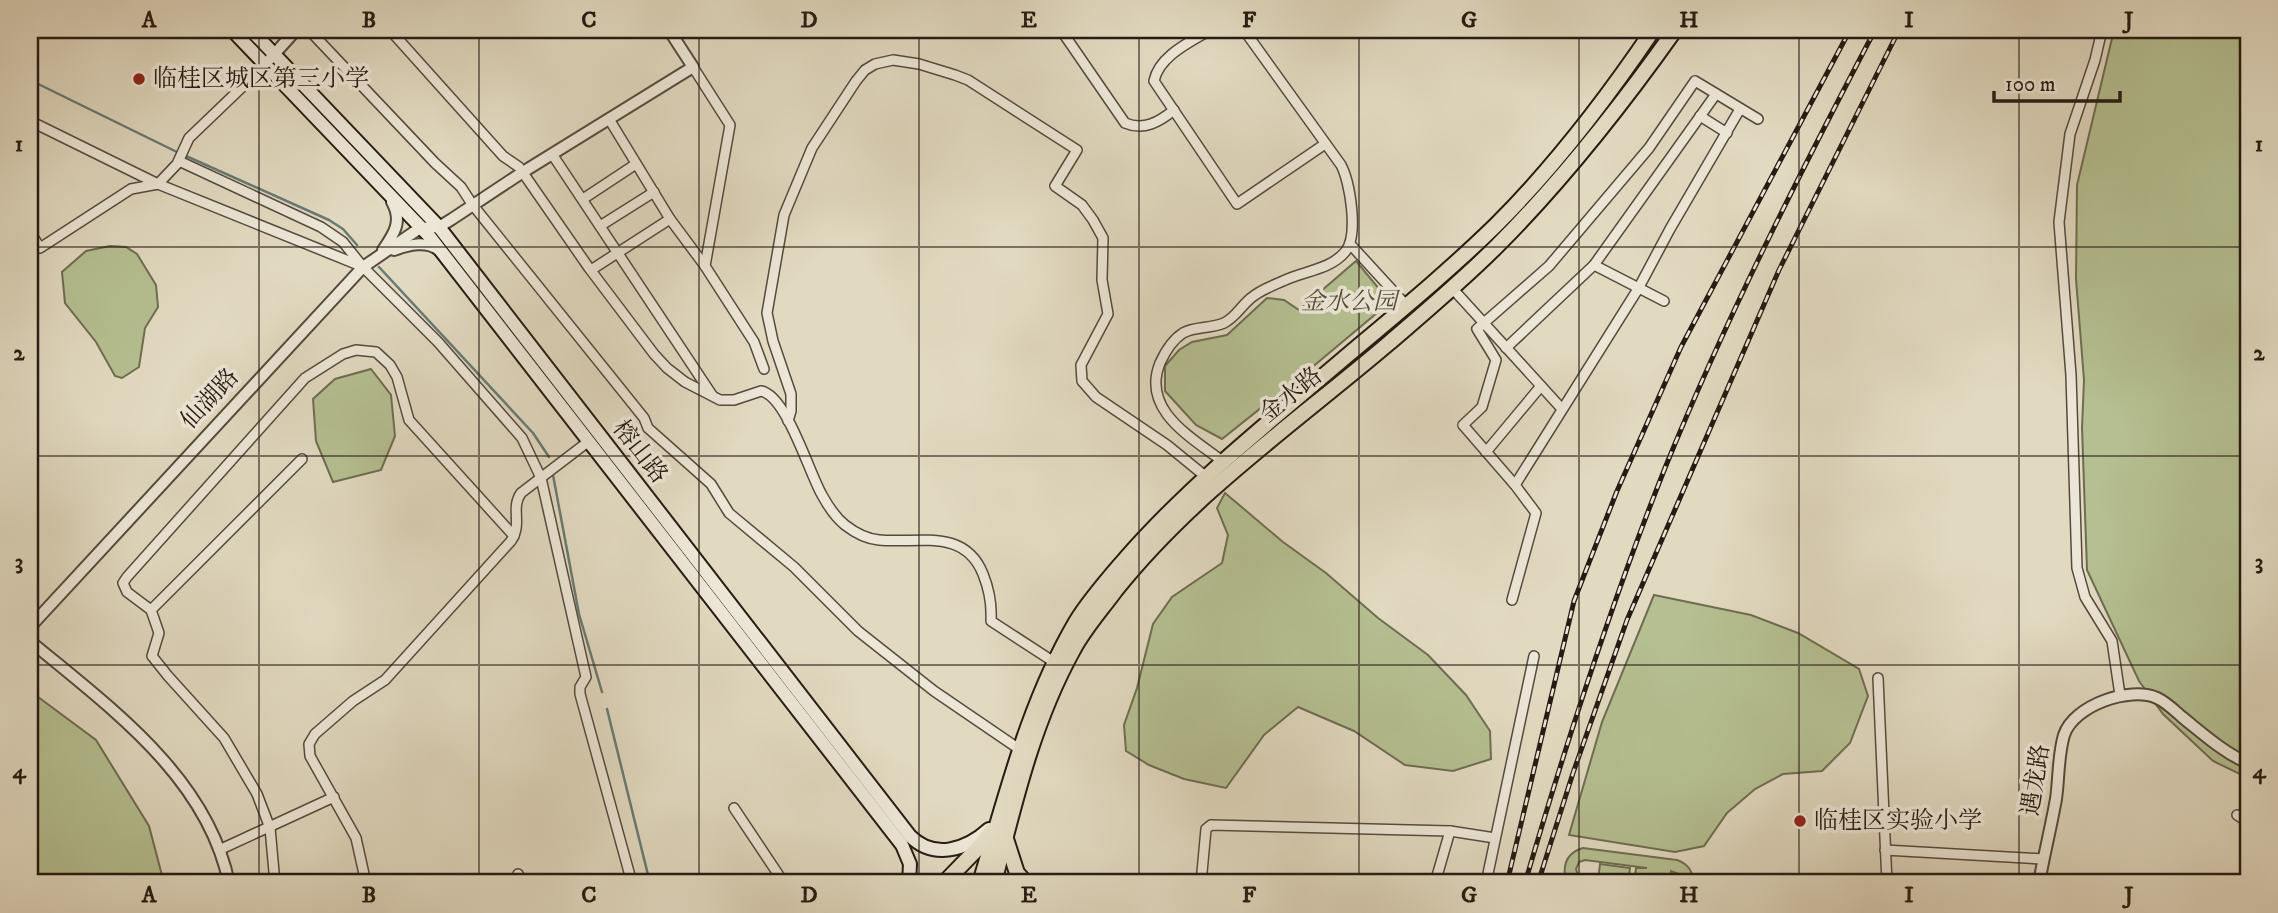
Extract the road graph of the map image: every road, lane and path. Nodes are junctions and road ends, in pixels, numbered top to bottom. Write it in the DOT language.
graph roads {
  1 [pos="232,30"];
  2 [pos="251,30"];
  3 [pos="296,30"];
  4 [pos="309,30"];
  5 [pos="390,30"];
  6 [pos="669,30"];
  7 [pos="1061,30"];
  8 [pos="1210,30"];
  9 [pos="1244,30"];
  10 [pos="1653,30"];
  11 [pos="1675,30"];
  12 [pos="2102,30"];
  13 [pos="274,54"];
  14 [pos="265,65"];
  15 [pos="693,66"];
  16 [pos="1716,94"];
  17 [pos="1740,109"];
  18 [pos="1174,110"];
  19 [pos="1700,116"];
  20 [pos="609,119"];
  21 [pos="1758,119"];
  22 [pos="30,121"];
  23 [pos="1727,133"];
  24 [pos="1325,144"];
  25 [pos="552,154"];
  26 [pos="179,161"];
  27 [pos="636,164"];
  28 [pos="523,172"];
  29 [pos="158,184"];
  30 [pos="654,192"];
  31 [pos="387,193"];
  32 [pos="583,199"];
  33 [pos="472,204"];
  34 [pos="427,214"];
  35 [pos="452,219"];
  36 [pos="670,219"];
  37 [pos="600,226"];
  38 [pos="420,228"];
  39 [pos="30,232"];
  40 [pos="444,232"];
  41 [pos="1350,244"];
  42 [pos="441,251"];
  43 [pos="618,253"];
  44 [pos="378,256"];
  45 [pos="1594,265"];
  46 [pos="705,266"];
  47 [pos="363,267"];
  48 [pos="592,270"];
  49 [pos="1452,288"];
  50 [pos="1638,289"];
  51 [pos="1664,301"];
  52 [pos="1406,305"];
  53 [pos="1483,322"];
  54 [pos="1506,348"];
  55 [pos="764,369"];
  56 [pos="1541,386"];
  57 [pos="713,397"];
  58 [pos="1562,409"];
  59 [pos="788,421"];
  60 [pos="589,441"];
  61 [pos="1486,452"];
  62 [pos="302,460"];
  63 [pos="1222,461"];
  64 [pos="1205,476"];
  65 [pos="541,478"];
  66 [pos="1515,485"];
  67 [pos="514,536"];
  68 [pos="1513,600"];
  69 [pos="151,610"];
  70 [pos="30,627"];
  71 [pos="30,641"];
  72 [pos="1534,656"];
  73 [pos="1054,662"];
  74 [pos="1878,678"];
  75 [pos="2120,695"];
  76 [pos="1019,749"];
  77 [pos="2248,763"];
  78 [pos="334,797"];
  79 [pos="734,808"];
  80 [pos="2238,815"];
  81 [pos="999,819"];
  82 [pos="2248,822"];
  83 [pos="270,828"];
  84 [pos="1450,831"];
  85 [pos="1006,838"];
  86 [pos="1495,838"];
  87 [pos="219,850"];
  88 [pos="1885,850"];
  89 [pos="2043,859"];
  90 [pos="229,883"];
  91 [pos="275,883"];
  92 [pos="366,883"];
  93 [pos="632,883"];
  94 [pos="784,883"];
  95 [pos="909,883"];
  96 [pos="944,883"];
  97 [pos="980,883"];
  98 [pos="994,883"];
  99 [pos="1026,883"];
  100 [pos="1201,883"];
  101 [pos="1400,883"];
  102 [pos="1422,883"];
  103 [pos="1435,883"];
  104 [pos="1486,883"];
  105 [pos="1886,883"];
  106 [pos="2039,883"];
  1 -- 14 [label="main road, 榕山路"];
  2 -- 13 [label="main road, 榕山路"];
  3 -- 13 [label="street"];
  4 -- 33 [label="street"];
  5 -- 28 [label="street"];
  6 -- 15 [label="street"];
  7 -- 18 [label="street"];
  8 -- 18 [label="street"];
  9 -- 24 [label="street"];
  10 -- 52 [label="main road, 金水路"];
  11 -- 49 [label="main road, 金水路"];
  12 -- 75 [label="street"];
  13 -- 14 [label="street"];
  13 -- 34 [label="main road, 榕山路"];
  14 -- 26 [label="street"];
  14 -- 31 [label="main road, 榕山路"];
  15 -- 20 [label="street"];
  15 -- 46 [label="street"];
  16 -- 17 [label="street"];
  16 -- 19 [label="street"];
  16 -- 53 [label="street"];
  17 -- 21 [label="street"];
  17 -- 23 [label="street"];
  18 -- 24 [label="street"];
  19 -- 23 [label="street"];
  19 -- 45 [label="street"];
  20 -- 25 [label="street"];
  20 -- 27 [label="street"];
  22 -- 29 [label="street"];
  23 -- 50 [label="street"];
  24 -- 41 [label="street"];
  25 -- 28 [label="street"];
  25 -- 32 [label="street"];
  26 -- 29 [label="street"];
  26 -- 47 [label="street"];
  27 -- 30 [label="street"];
  27 -- 32 [label="street"];
  28 -- 33 [label="street"];
  28 -- 48 [label="street"];
  29 -- 39 [label="street"];
  29 -- 47 [label="street"];
  30 -- 36 [label="street"];
  30 -- 37 [label="street"];
  31 -- 38 [label="main road, 榕山路"];
  31 -- 44 [label="street"];
  32 -- 37 [label="street"];
  33 -- 35 [label="street"];
  33 -- 76 [label="street"];
  34 -- 35 [label="street"];
  34 -- 40 [label="main road, 榕山路"];
  35 -- 40 [label="street"];
  36 -- 43 [label="street"];
  36 -- 46 [label="street"];
  37 -- 43 [label="street"];
  38 -- 40 [label="street"];
  38 -- 42 [label="main road, 榕山路"];
  38 -- 44 [label="street, 仙湖路"];
  40 -- 81 [label="main road, 榕山路"];
  41 -- 52 [label="street"];
  41 -- 63 [label="street"];
  42 -- 44 [label="street"];
  42 -- 60 [label="main road, 榕山路"];
  43 -- 48 [label="street"];
  43 -- 57 [label="street"];
  44 -- 47 [label="street, 仙湖路"];
  45 -- 50 [label="street"];
  45 -- 54 [label="street"];
  46 -- 55 [label="street"];
  47 -- 65 [label="street"];
  47 -- 70 [label="street, 仙湖路"];
  48 -- 57 [label="street"];
  49 -- 53 [label="street"];
  49 -- 85 [label="main road, 金水路"];
  50 -- 51 [label="street"];
  50 -- 58 [label="street"];
  52 -- 63 [label="main road, 金水路"];
  53 -- 54 [label="street"];
  53 -- 61 [label="street"];
  54 -- 56 [label="street"];
  56 -- 58 [label="street"];
  56 -- 61 [label="street"];
  57 -- 59 [label="street"];
  58 -- 66 [label="street"];
  59 -- 64 [label="street"];
  59 -- 73 [label="street"];
  60 -- 65 [label="street"];
  60 -- 95 [label="main road, 榕山路"];
  61 -- 66 [label="street"];
  62 -- 69 [label="street"];
  63 -- 64 [label="main road, 金水路"];
  64 -- 73 [label="main road, 金水路"];
  65 -- 67 [label="street"];
  65 -- 93 [label="street"];
  66 -- 68 [label="street"];
  67 -- 69 [label="street"];
  67 -- 78 [label="street"];
  69 -- 83 [label="street"];
  71 -- 87 [label="street"];
  72 -- 86 [label="street"];
  73 -- 76 [label="main road, 金水路"];
  74 -- 88 [label="street"];
  75 -- 77 [label="street, 遇龙路"];
  75 -- 89 [label="street, 遇龙路"];
  76 -- 81 [label="main road, 金水路"];
  78 -- 83 [label="street"];
  78 -- 92 [label="street"];
  79 -- 94 [label="street"];
  80 -- 82 [label="street"];
  81 -- 96 [label="main road"];
  81 -- 97 [label="main road, 金水路"];
  83 -- 87 [label="street"];
  83 -- 91 [label="street"];
  84 -- 86 [label="street"];
  84 -- 100 [label="street"];
  84 -- 103 [label="street"];
  85 -- 98 [label="main road, 金水路"];
  85 -- 99 [label="main road"];
  86 -- 104 [label="street"];
  87 -- 90 [label="street"];
  88 -- 89 [label="street"];
  88 -- 105 [label="street"];
  89 -- 106 [label="street, 遇龙路"];
  101 -- 102 [label="street"];
}
